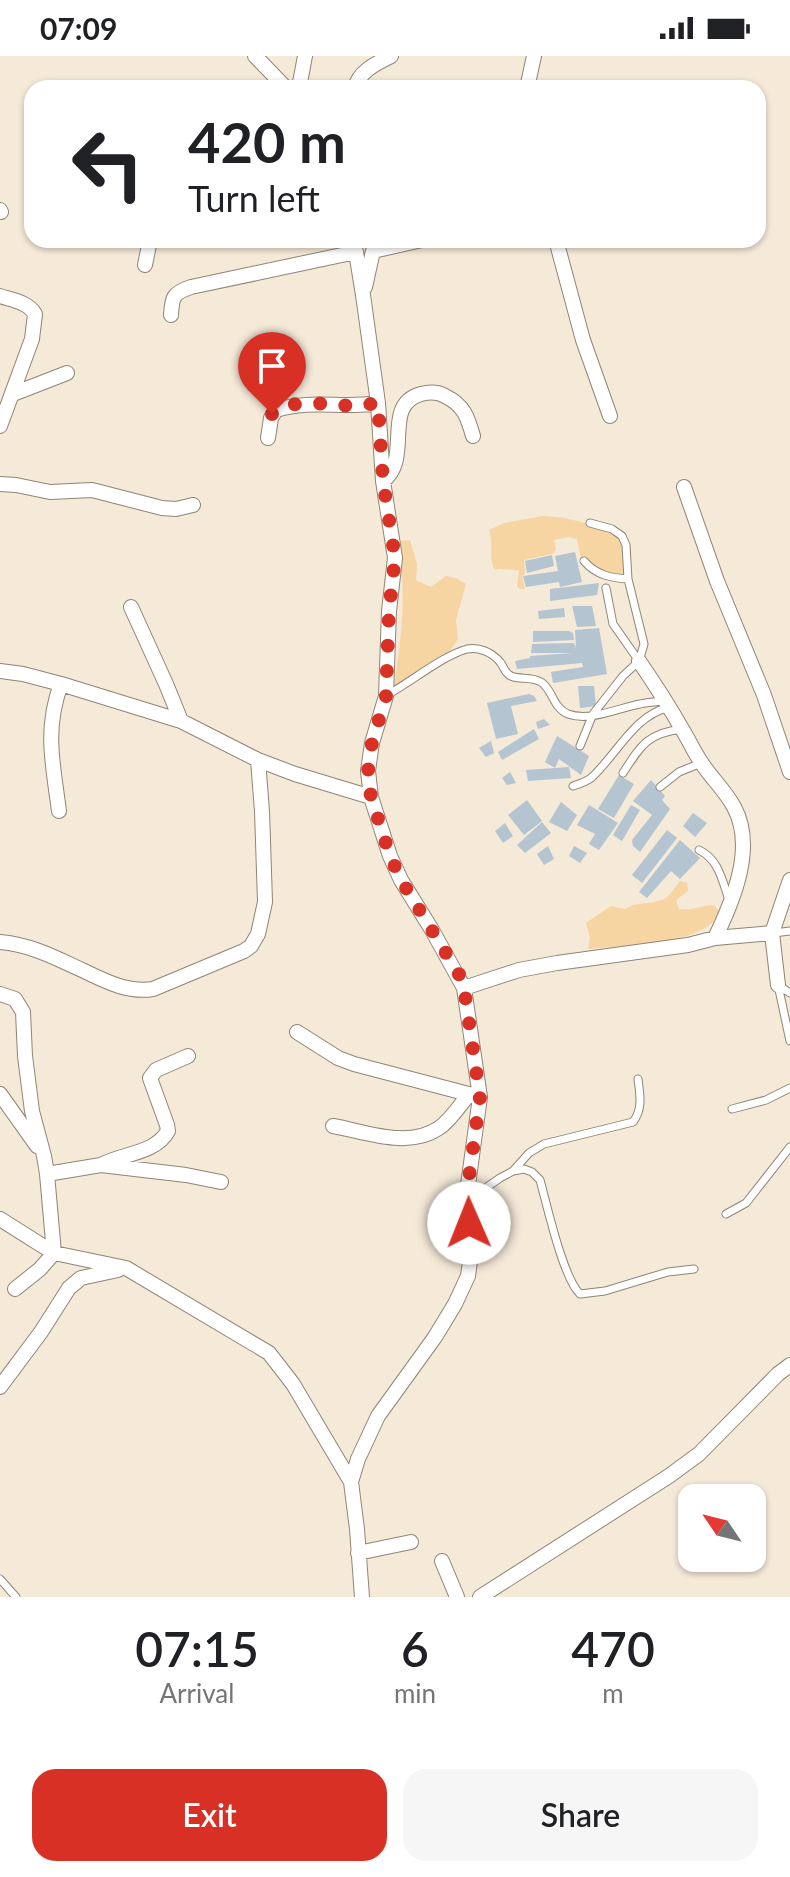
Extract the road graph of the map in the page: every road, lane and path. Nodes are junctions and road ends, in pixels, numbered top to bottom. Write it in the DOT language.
graph roads {
  1 [pos="255,56"];
  2 [pos="305,56"];
  3 [pos="391,56"];
  4 [pos="534,56"];
  5 [pos="278,80"];
  6 [pos="300,80"];
  7 [pos="358,80"];
  8 [pos="529,80"];
  9 [pos="148,248"];
  10 [pos="345,248"];
  11 [pos="353,248"];
  12 [pos="372,248"];
  13 [pos="558,248"];
  14 [pos="145,265"];
  15 [pos="363,295"];
  16 [pos="0,296"];
  17 [pos="171,315"];
  18 [pos="67,373"];
  19 [pos="13,394"];
  20 [pos="378,403"];
  21 [pos="610,416"];
  22 [pos="0,426"];
  23 [pos="473,436"];
  24 [pos="268,438"];
  25 [pos="383,481"];
  26 [pos="0,484"];
  27 [pos="684,487"];
  28 [pos="193,505"];
  29 [pos="590,523"];
  30 [pos="584,561"];
  31 [pos="628,579"];
  32 [pos="606,588"];
  33 [pos="131,607"];
  34 [pos="639,661"];
  35 [pos="0,671"];
  36 [pos="61,684"];
  37 [pos="386,696"];
  38 [pos="666,705"];
  39 [pos="593,714"];
  40 [pos="181,721"];
  41 [pos="682,729"];
  42 [pos="580,746"];
  43 [pos="258,760"];
  44 [pos="701,763"];
  45 [pos="790,772"];
  46 [pos="623,773"];
  47 [pos="573,786"];
  48 [pos="660,787"];
  49 [pos="371,797"];
  50 [pos="59,811"];
  51 [pos="699,850"];
  52 [pos="790,880"];
  53 [pos="731,904"];
  54 [pos="790,931"];
  55 [pos="772,933"];
  56 [pos="715,938"];
  57 [pos="0,942"];
  58 [pos="464,988"];
  59 [pos="784,989"];
  60 [pos="0,994"];
  61 [pos="297,1032"];
  62 [pos="790,1041"];
  63 [pos="188,1056"];
  64 [pos="638,1079"];
  65 [pos="790,1088"];
  66 [pos="0,1094"];
  67 [pos="474,1095"];
  68 [pos="732,1109"];
  69 [pos="333,1126"];
  70 [pos="790,1147"];
  71 [pos="44,1156"];
  72 [pos="101,1165"];
  73 [pos="513,1171"];
  74 [pos="47,1174"];
  75 [pos="221,1182"];
  76 [pos="726,1214"];
  77 [pos="0,1219"];
  78 [pos="469,1223"];
  79 [pos="54,1253"];
  80 [pos="126,1268"];
  81 [pos="694,1269"];
  82 [pos="15,1289"];
  83 [pos="790,1365"];
  84 [pos="0,1387"];
  85 [pos="351,1482"];
  86 [pos="411,1542"];
  87 [pos="358,1553"];
  88 [pos="442,1561"];
  89 [pos="0,1579"];
  90 [pos="16,1597"];
  91 [pos="362,1597"];
  92 [pos="457,1597"];
  93 [pos="480,1597"];
  1 -- 5 [label="street"];
  2 -- 6 [label="street"];
  3 -- 7 [label="street"];
  4 -- 8 [label="street"];
  9 -- 14 [label="street"];
  10 -- 17 [label="street"];
  11 -- 15 [label="street"];
  12 -- 15 [label="street"];
  13 -- 21 [label="street"];
  15 -- 20 [label="street"];
  16 -- 19 [label="street"];
  18 -- 19 [label="street"];
  19 -- 22 [label="street"];
  20 -- 24 [label="street"];
  20 -- 25 [label="street"];
  23 -- 25 [label="street"];
  25 -- 37 [label="street"];
  26 -- 28 [label="street"];
  27 -- 45 [label="street"];
  29 -- 31 [label="lane"];
  30 -- 31 [label="lane"];
  31 -- 34 [label="lane"];
  32 -- 34 [label="lane"];
  33 -- 40 [label="street"];
  34 -- 38 [label="street"];
  34 -- 39 [label="lane"];
  35 -- 36 [label="street"];
  36 -- 40 [label="street"];
  36 -- 50 [label="street"];
  37 -- 39 [label="lane"];
  37 -- 49 [label="street"];
  38 -- 39 [label="lane"];
  38 -- 41 [label="street"];
  38 -- 47 [label="lane"];
  39 -- 42 [label="lane"];
  40 -- 43 [label="street"];
  41 -- 44 [label="street"];
  41 -- 46 [label="lane"];
  43 -- 49 [label="street"];
  43 -- 57 [label="street"];
  44 -- 48 [label="lane"];
  44 -- 53 [label="street"];
  49 -- 58 [label="street"];
  51 -- 53 [label="lane"];
  52 -- 55 [label="street"];
  53 -- 56 [label="street"];
  54 -- 55 [label="lane"];
  55 -- 56 [label="street"];
  55 -- 59 [label="street"];
  56 -- 58 [label="street"];
  58 -- 67 [label="street"];
  59 -- 62 [label="lane"];
  60 -- 71 [label="street"];
  61 -- 67 [label="street"];
  63 -- 72 [label="street"];
  64 -- 73 [label="lane"];
  65 -- 68 [label="lane"];
  66 -- 71 [label="street"];
  67 -- 69 [label="street"];
  67 -- 78 [label="street"];
  70 -- 76 [label="lane"];
  71 -- 74 [label="street"];
  72 -- 74 [label="street"];
  72 -- 75 [label="street"];
  73 -- 78 [label="lane"];
  73 -- 81 [label="lane"];
  74 -- 79 [label="street"];
  77 -- 79 [label="street"];
  78 -- 85 [label="street"];
  79 -- 80 [label="street"];
  79 -- 82 [label="street"];
  80 -- 84 [label="street"];
  80 -- 85 [label="street"];
  83 -- 93 [label="street"];
  85 -- 87 [label="street"];
  86 -- 87 [label="street"];
  87 -- 91 [label="street"];
  88 -- 92 [label="street"];
  89 -- 90 [label="lane"];
}
